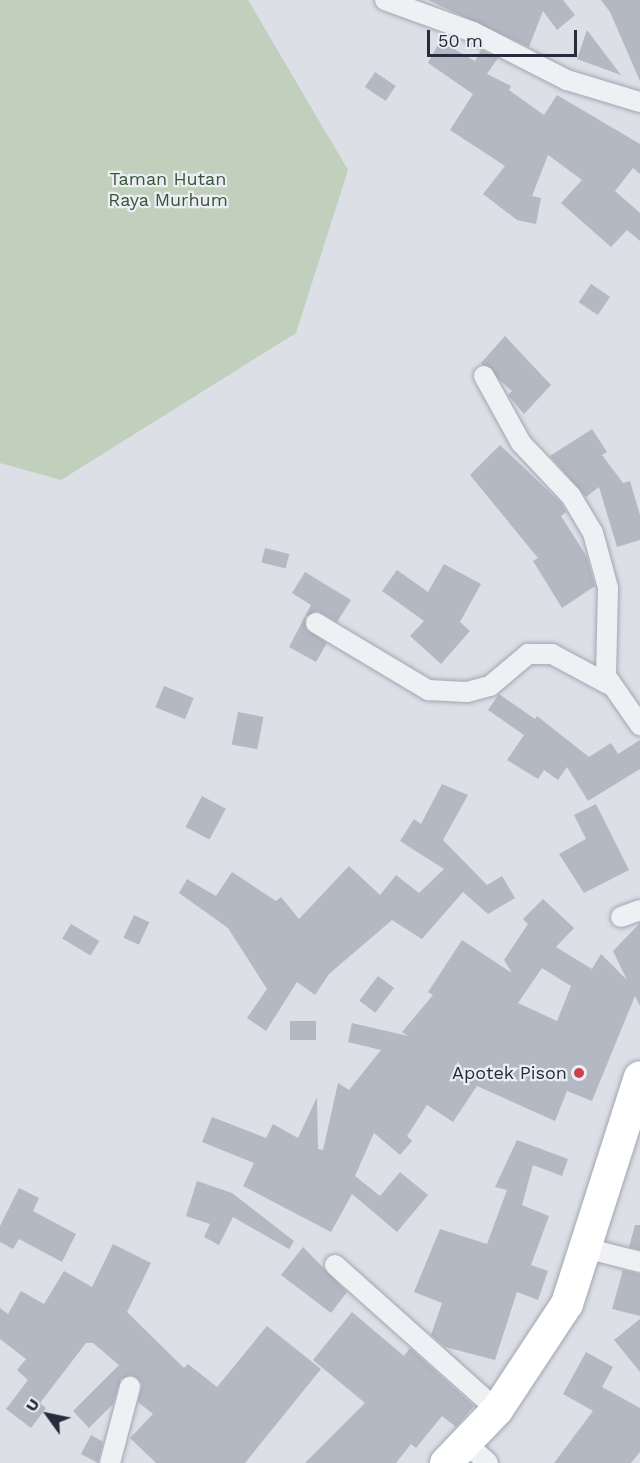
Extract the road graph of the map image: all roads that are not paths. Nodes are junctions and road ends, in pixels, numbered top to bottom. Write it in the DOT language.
graph roads {
  1 [pos="384,0"];
  2 [pos="640,102"];
  3 [pos="484,376"];
  4 [pos="316,623"];
  5 [pos="608,684"];
  6 [pos="640,725"];
  7 [pos="640,910"];
  8 [pos="621,917"];
  9 [pos="640,1077"];
  10 [pos="588,1249"];
  11 [pos="640,1262"];
  12 [pos="336,1265"];
  13 [pos="130,1387"];
  14 [pos="497,1410"];
  15 [pos="467,1457"];
  16 [pos="110,1463"];
  1 -- 2 [label="street"];
  3 -- 5 [label="street"];
  4 -- 5 [label="street"];
  5 -- 6 [label="street"];
  7 -- 8 [label="street"];
  9 -- 10 [label="highway"];
  10 -- 11 [label="street"];
  10 -- 14 [label="highway"];
  12 -- 14 [label="street"];
  13 -- 16 [label="street"];
  14 -- 15 [label="highway"];
}
